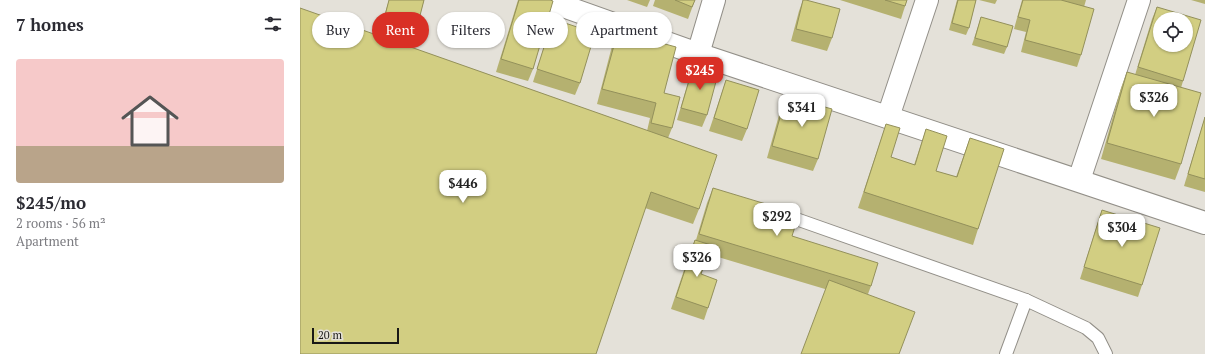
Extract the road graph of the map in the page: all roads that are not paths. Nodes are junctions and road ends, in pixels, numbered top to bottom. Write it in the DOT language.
graph roads {
  1 [pos="546,0"];
  2 [pos="714,0"];
  3 [pos="927,0"];
  4 [pos="1139,0"];
  5 [pos="698,54"];
  6 [pos="888,117"];
  7 [pos="1079,180"];
  8 [pos="773,211"];
  9 [pos="1205,223"];
  10 [pos="1026,300"];
  11 [pos="1006,354"];
  12 [pos="1106,354"];
  1 -- 5 [label="street"];
  2 -- 5 [label="street"];
  3 -- 6 [label="street"];
  4 -- 7 [label="street"];
  5 -- 6 [label="street"];
  6 -- 7 [label="street"];
  7 -- 9 [label="street"];
  8 -- 10 [label="lane"];
  10 -- 11 [label="lane"];
  10 -- 12 [label="lane"];
}
